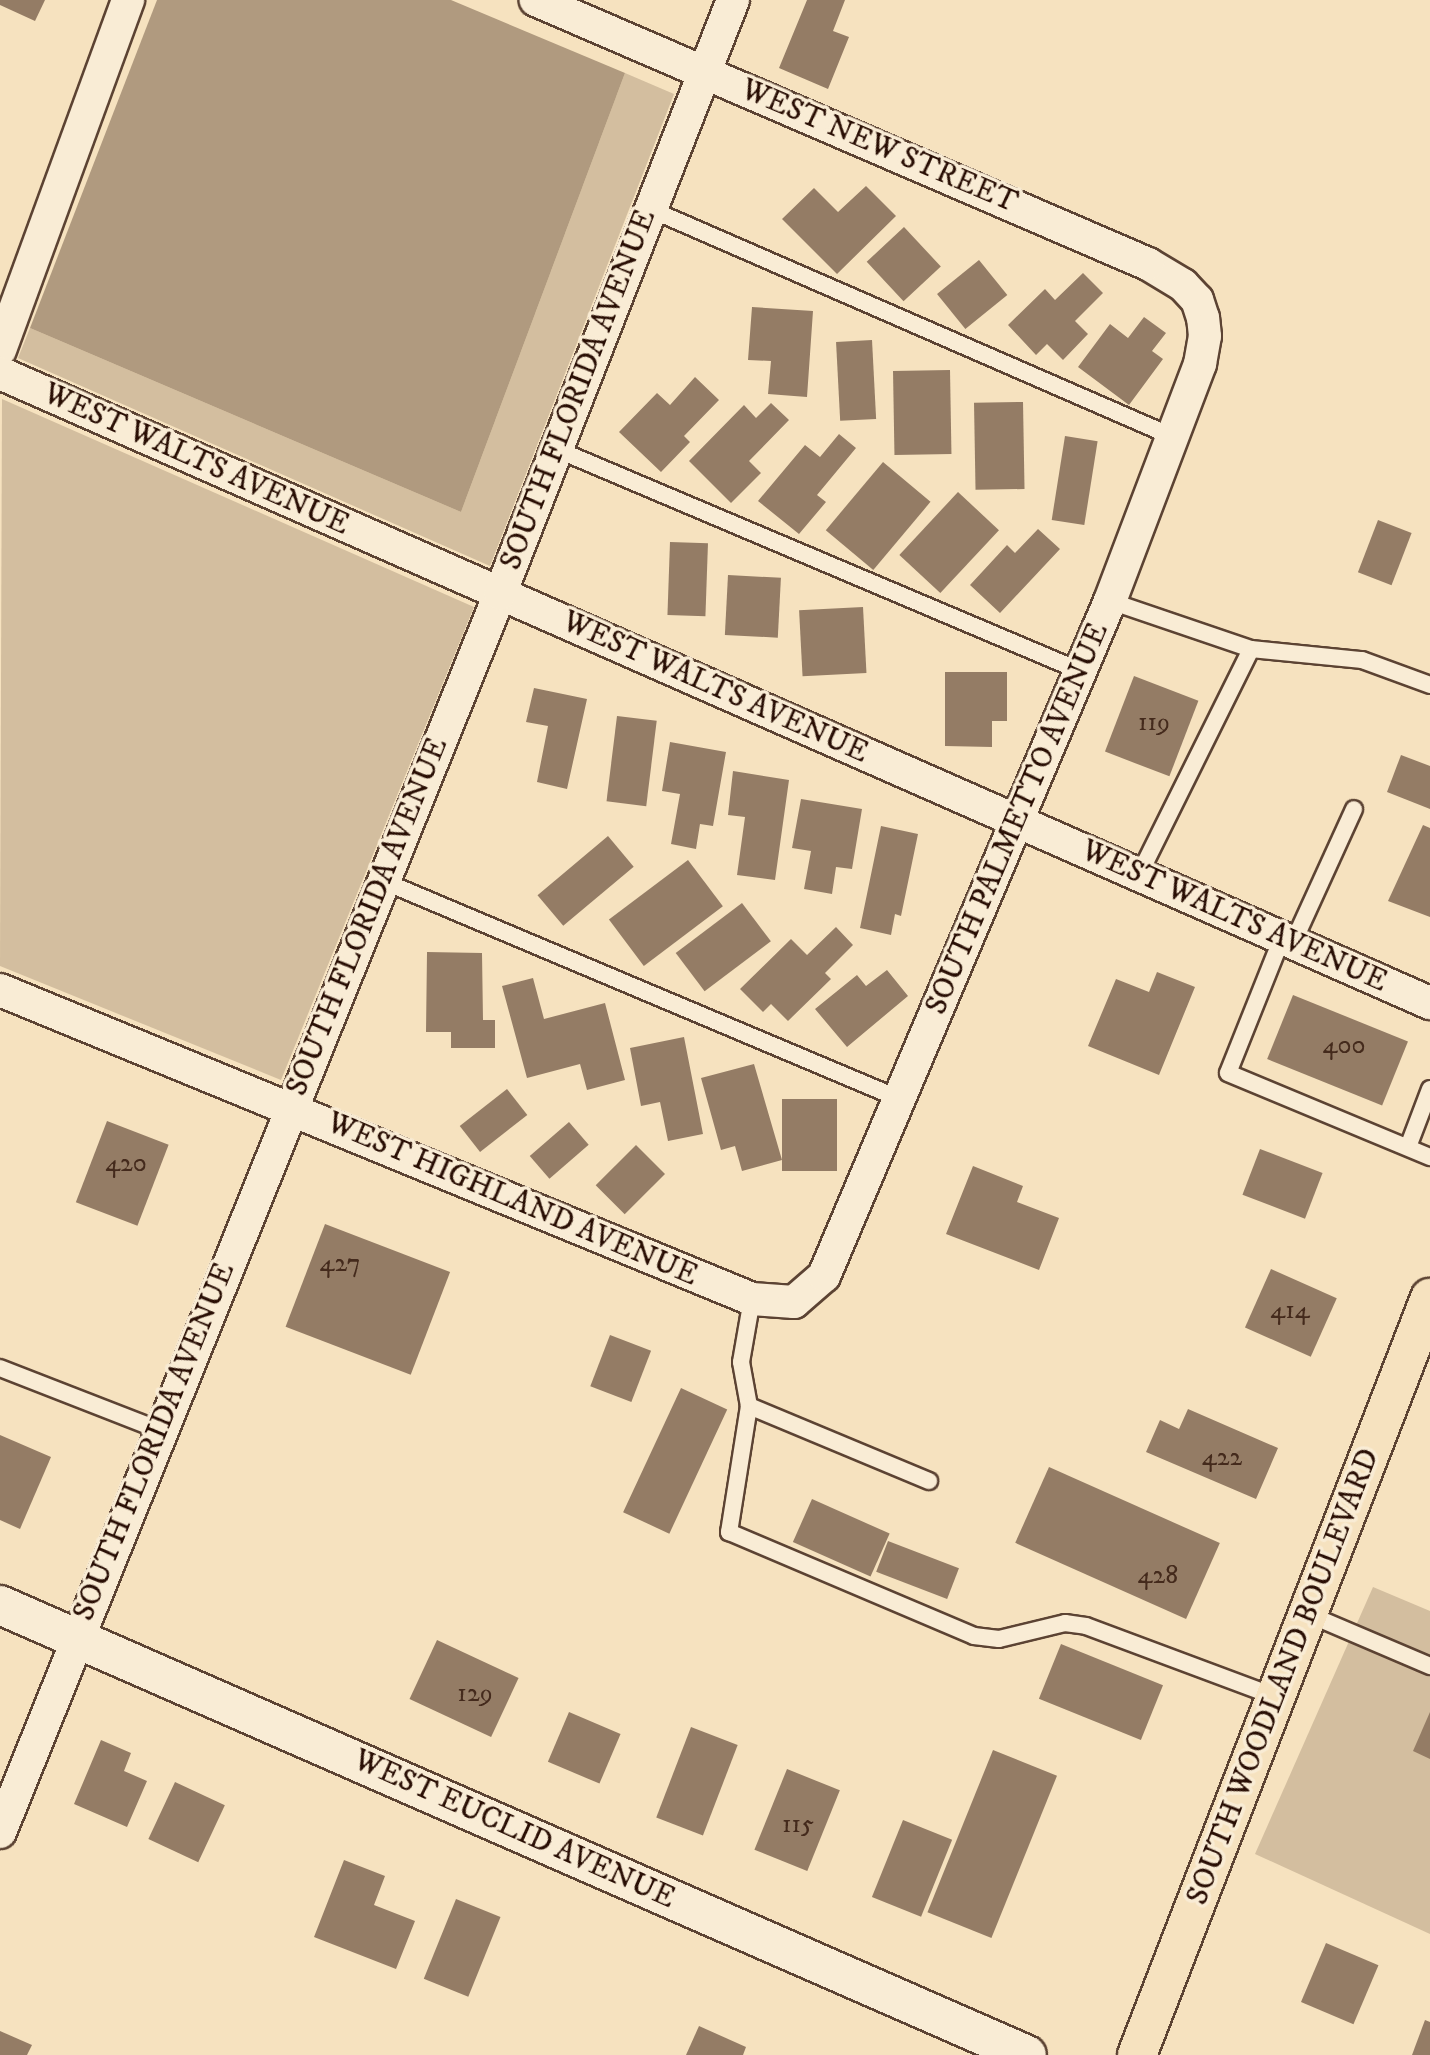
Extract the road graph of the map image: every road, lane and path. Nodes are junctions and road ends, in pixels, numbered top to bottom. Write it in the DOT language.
graph roads {
  1 [pos="128,0"];
  2 [pos="536,0"];
  3 [pos="733,0"];
  4 [pos="704,71"];
  5 [pos="650,209"];
  6 [pos="1203,318"];
  7 [pos="0,350"];
  8 [pos="0,373"];
  9 [pos="1171,436"];
  10 [pos="556,449"];
  11 [pos="500,594"];
  12 [pos="1110,601"];
  13 [pos="1251,649"];
  14 [pos="1078,670"];
  15 [pos="1430,685"];
  16 [pos="1353,809"];
  17 [pos="1018,822"];
  18 [pos="1139,875"];
  19 [pos="383,881"];
  20 [pos="1287,941"];
  21 [pos="0,990"];
  22 [pos="1430,1003"];
  23 [pos="1430,1089"];
  24 [pos="900,1099"];
  25 [pos="290,1108"];
  26 [pos="1408,1147"];
  27 [pos="1430,1157"];
  28 [pos="1430,1298"];
  29 [pos="752,1299"];
  30 [pos="794,1302"];
  31 [pos="0,1368"];
  32 [pos="749,1406"];
  33 [pos="159,1430"];
  34 [pos="929,1481"];
  35 [pos="0,1605"];
  36 [pos="1308,1615"];
  37 [pos="75,1637"];
  38 [pos="1430,1666"];
  39 [pos="1276,1697"];
  40 [pos="0,1832"];
  41 [pos="1027,2055"];
  42 [pos="1137,2055"];
  1 -- 7 [label="street"];
  2 -- 4 [label="street, WEST NEW STREET"];
  3 -- 4 [label="street, SOUTH FLORIDA AVENUE"];
  4 -- 5 [label="street, SOUTH FLORIDA AVENUE"];
  4 -- 6 [label="street, WEST NEW STREET"];
  5 -- 9 [label="lane"];
  5 -- 10 [label="street, SOUTH FLORIDA AVENUE"];
  6 -- 9 [label="street, SOUTH PALMETTO AVENUE"];
  8 -- 11 [label="street, WEST WALTS AVENUE"];
  9 -- 12 [label="street, SOUTH PALMETTO AVENUE"];
  10 -- 11 [label="street, SOUTH FLORIDA AVENUE"];
  10 -- 14 [label="lane"];
  11 -- 17 [label="street, WEST WALTS AVENUE"];
  11 -- 19 [label="street, SOUTH FLORIDA AVENUE"];
  12 -- 13 [label="lane"];
  12 -- 14 [label="street, SOUTH PALMETTO AVENUE"];
  13 -- 15 [label="lane"];
  13 -- 18 [label="lane"];
  14 -- 17 [label="street, SOUTH PALMETTO AVENUE"];
  16 -- 20 [label="lane"];
  17 -- 18 [label="street, WEST WALTS AVENUE"];
  17 -- 24 [label="street, SOUTH PALMETTO AVENUE"];
  18 -- 20 [label="street, WEST WALTS AVENUE"];
  19 -- 24 [label="lane"];
  19 -- 25 [label="street, SOUTH FLORIDA AVENUE"];
  20 -- 22 [label="street, WEST WALTS AVENUE"];
  20 -- 26 [label="lane"];
  21 -- 25 [label="street, WEST HIGHLAND AVENUE"];
  23 -- 26 [label="lane"];
  24 -- 30 [label="street, SOUTH PALMETTO AVENUE"];
  25 -- 29 [label="street, WEST HIGHLAND AVENUE"];
  25 -- 33 [label="street, SOUTH FLORIDA AVENUE"];
  26 -- 27 [label="lane"];
  28 -- 36 [label="main road, SOUTH WOODLAND BOULEVARD"];
  29 -- 30 [label="street, WEST HIGHLAND AVENUE"];
  29 -- 32 [label="lane"];
  31 -- 33 [label="lane"];
  32 -- 34 [label="lane"];
  32 -- 39 [label="lane"];
  33 -- 37 [label="street, SOUTH FLORIDA AVENUE"];
  35 -- 37 [label="street, WEST EUCLID AVENUE"];
  36 -- 38 [label="lane"];
  36 -- 39 [label="main road, SOUTH WOODLAND BOULEVARD"];
  37 -- 40 [label="street, SOUTH FLORIDA AVENUE"];
  37 -- 41 [label="street, WEST EUCLID AVENUE"];
  39 -- 42 [label="main road, SOUTH WOODLAND BOULEVARD"];
}
